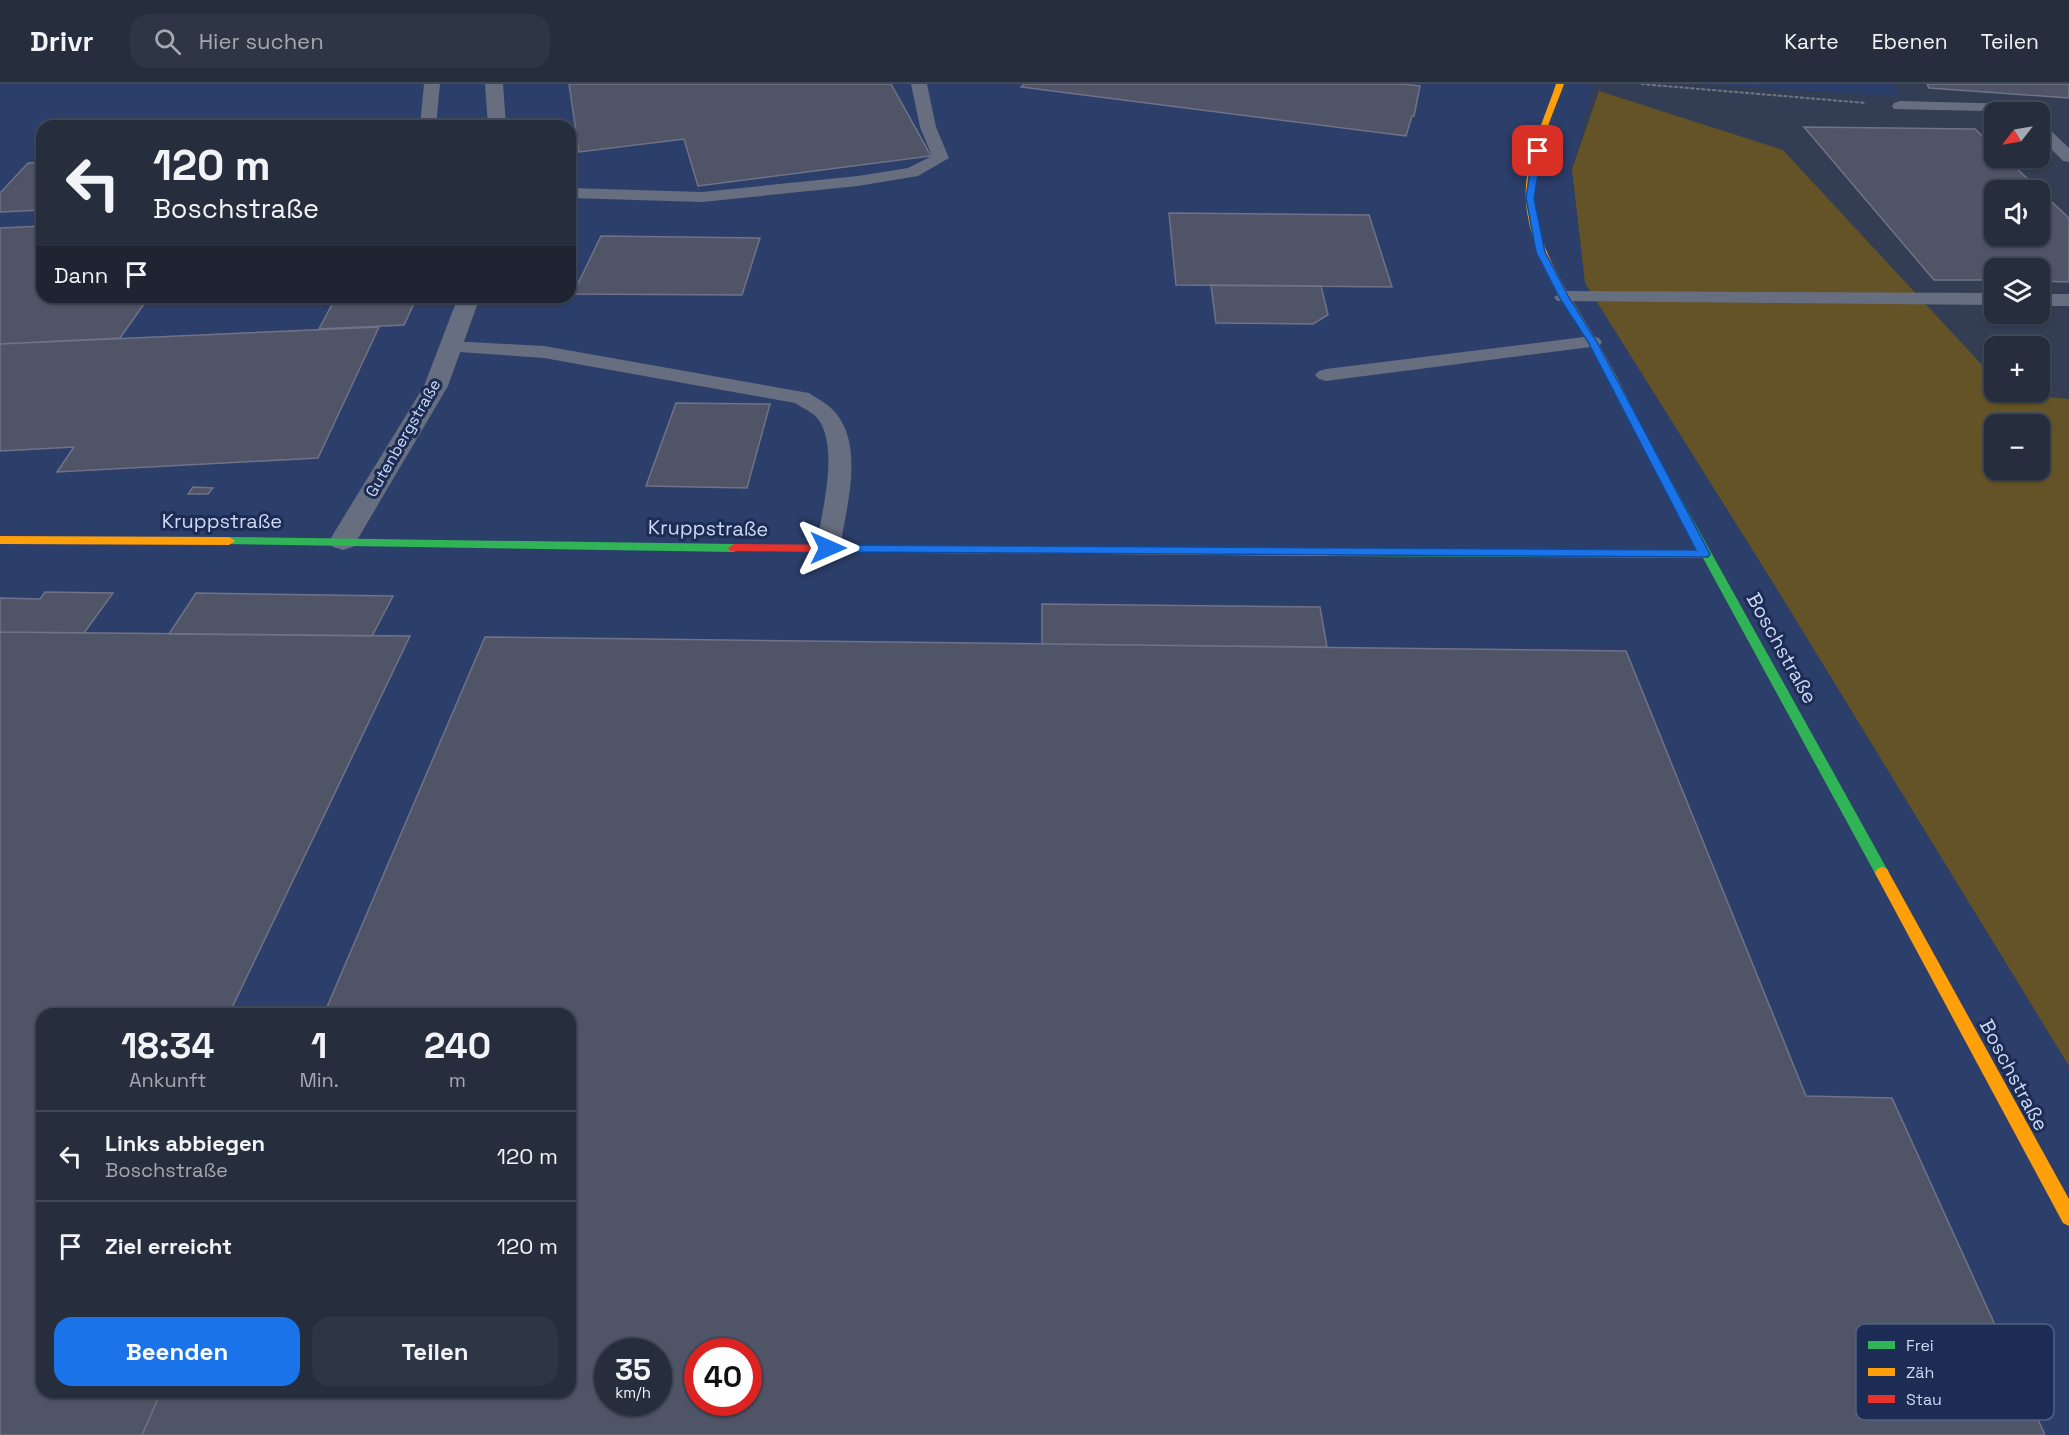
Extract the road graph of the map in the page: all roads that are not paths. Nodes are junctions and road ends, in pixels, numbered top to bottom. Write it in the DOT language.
graph roads {
  1 [pos="432,84"];
  2 [pos="494,84"];
  3 [pos="919,84"];
  4 [pos="1560,84"];
  5 [pos="1900,106"];
  6 [pos="1984,108"];
  7 [pos="429,120"];
  8 [pos="497,120"];
  9 [pos="2050,139"];
  10 [pos="2069,157"];
  11 [pos="576,193"];
  12 [pos="1564,297"];
  13 [pos="1984,299"];
  14 [pos="2050,300"];
  15 [pos="2069,300"];
  16 [pos="467,303"];
  17 [pos="1592,342"];
  18 [pos="451,347"];
  19 [pos="1326,375"];
  20 [pos="0,540"];
  21 [pos="343,541"];
  22 [pos="828,548"];
  23 [pos="1704,554"];
  24 [pos="2069,1217"];
  1 -- 7 [label="lane"];
  2 -- 8 [label="street"];
  3 -- 11 [label="lane"];
  4 -- 12 [label="street, Boschstraße"];
  5 -- 6 [label="lane"];
  9 -- 10 [label="lane"];
  12 -- 13 [label="lane"];
  12 -- 17 [label="street, Boschstraße"];
  14 -- 15 [label="lane"];
  16 -- 18 [label="street, Gutenbergstraße"];
  17 -- 19 [label="lane"];
  17 -- 23 [label="street, Boschstraße"];
  18 -- 21 [label="street, Gutenbergstraße"];
  18 -- 22 [label="lane"];
  20 -- 21 [label="street, Kruppstraße"];
  21 -- 22 [label="street, Kruppstraße"];
  22 -- 23 [label="street, Kruppstraße"];
  23 -- 24 [label="street, Boschstraße"];
}
